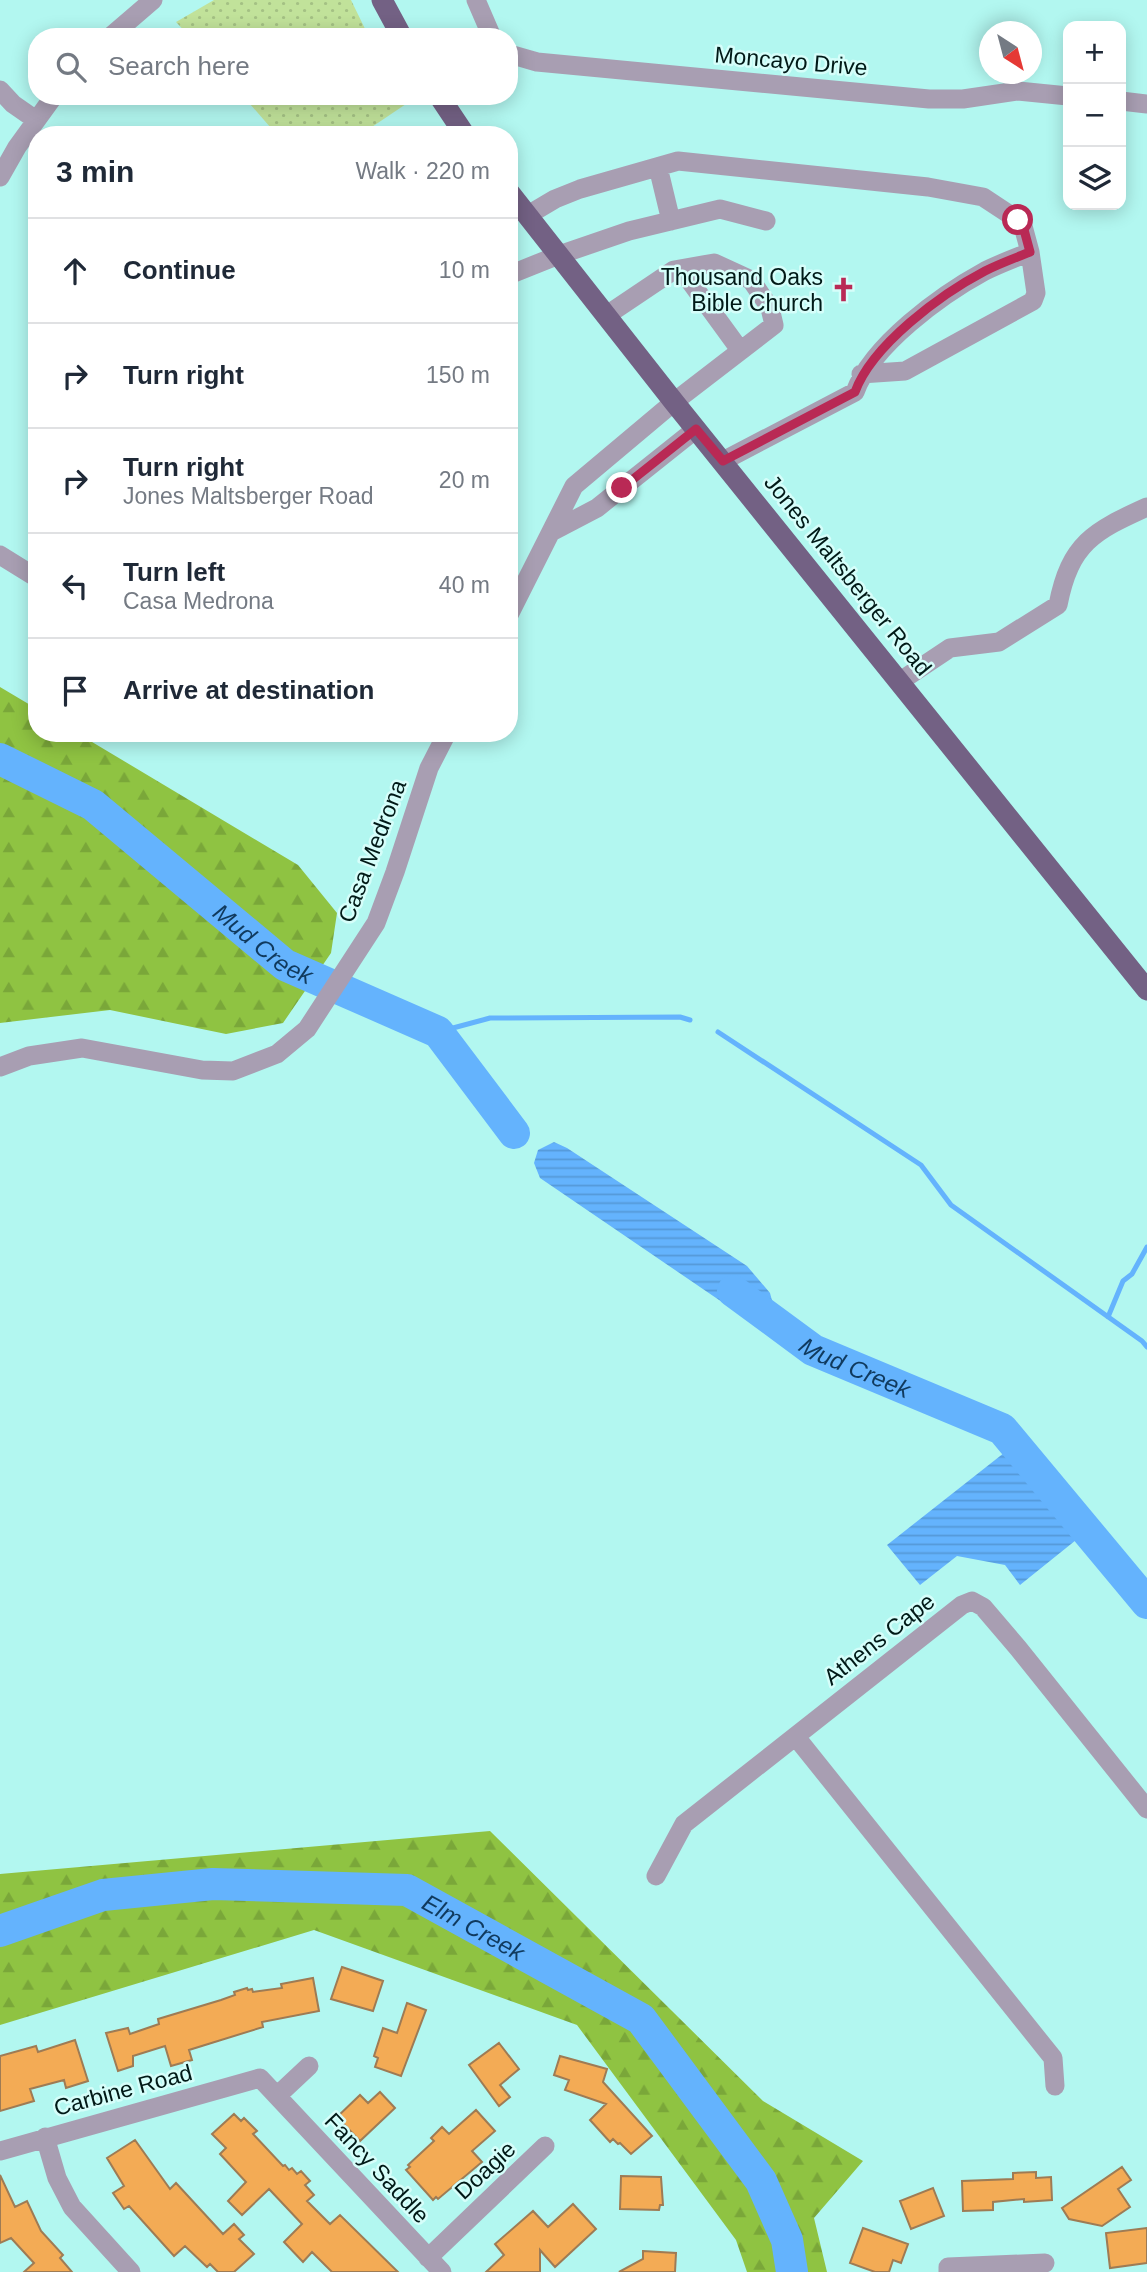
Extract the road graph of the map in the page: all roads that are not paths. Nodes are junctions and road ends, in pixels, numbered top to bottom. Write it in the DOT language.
graph roads {
  1 [pos="153,0"];
  2 [pos="382,0"];
  3 [pos="476,0"];
  4 [pos="120,28"];
  5 [pos="397,28"];
  6 [pos="488,28"];
  7 [pos="518,57"];
  8 [pos="0,90"];
  9 [pos="1063,96"];
  10 [pos="1126,102"];
  11 [pos="1147,104"];
  12 [pos="47,105"];
  13 [pos="445,105"];
  14 [pos="36,120"];
  15 [pos="32,126"];
  16 [pos="459,126"];
  17 [pos="28,133"];
  18 [pos="658,167"];
  19 [pos="0,177"];
  20 [pos="518,203"];
  21 [pos="528,215"];
  22 [pos="671,221"];
  23 [pos="766,221"];
  24 [pos="1030,252"];
  25 [pos="559,255"];
  26 [pos="681,269"];
  27 [pos="518,271"];
  28 [pos="607,315"];
  29 [pos="740,350"];
  30 [pos="861,374"];
  31 [pos="674,402"];
  32 [pos="696,429"];
  33 [pos="619,448"];
  34 [pos="723,461"];
  35 [pos="639,474"];
  36 [pos="1147,507"];
  37 [pos="553,531"];
  38 [pos="0,555"];
  39 [pos="28,572"];
  40 [pos="518,598"];
  41 [pos="900,682"];
  42 [pos="442,742"];
  43 [pos="1147,990"];
  44 [pos="0,1067"];
  45 [pos="796,1737"];
  46 [pos="1147,1808"];
  47 [pos="656,1876"];
  48 [pos="309,2066"];
  49 [pos="260,2078"];
  50 [pos="1055,2085"];
  51 [pos="277,2096"];
  52 [pos="45,2137"];
  53 [pos="545,2146"];
  54 [pos="0,2151"];
  55 [pos="428,2258"];
  56 [pos="1045,2263"];
  57 [pos="131,2272"];
  58 [pos="442,2272"];
  59 [pos="948,2272"];
  1 -- 4 [label="street"];
  2 -- 5 [label="main road"];
  3 -- 6 [label="street"];
  7 -- 9 [label="street, Moncayo Drive"];
  8 -- 14 [label="street"];
  10 -- 11 [label="street"];
  12 -- 14 [label="street"];
  13 -- 16 [label="main road"];
  14 -- 15 [label="street"];
  17 -- 19 [label="street"];
  18 -- 21 [label="street"];
  18 -- 22 [label="street"];
  18 -- 24 [label="street"];
  20 -- 21 [label="main road, Jones Maltsberger Road"];
  21 -- 25 [label="main road, Jones Maltsberger Road"];
  22 -- 23 [label="street"];
  22 -- 25 [label="street"];
  24 -- 30 [label="street"];
  24 -- 30 [label="street"];
  25 -- 27 [label="street"];
  25 -- 28 [label="main road, Jones Maltsberger Road"];
  26 -- 28 [label="street"];
  26 -- 29 [label="street"];
  26 -- 29 [label="street"];
  28 -- 31 [label="main road, Jones Maltsberger Road"];
  29 -- 31 [label="street"];
  30 -- 34 [label="street"];
  31 -- 32 [label="main road, Jones Maltsberger Road"];
  31 -- 33 [label="street"];
  32 -- 34 [label="main road, Jones Maltsberger Road"];
  32 -- 35 [label="street"];
  33 -- 35 [label="street"];
  33 -- 37 [label="street"];
  34 -- 41 [label="main road, Jones Maltsberger Road"];
  35 -- 37 [label="street"];
  36 -- 41 [label="street"];
  37 -- 40 [label="street"];
  38 -- 39 [label="street"];
  41 -- 43 [label="main road, Jones Maltsberger Road"];
  42 -- 44 [label="street, Casa Medrona"];
  45 -- 46 [label="street, Athens Cape"];
  45 -- 47 [label="street, Athens Cape"];
  45 -- 50 [label="street"];
  48 -- 51 [label="street"];
  49 -- 51 [label="street, Fancy Saddle"];
  49 -- 52 [label="street, Carbine Road"];
  51 -- 55 [label="street, Fancy Saddle"];
  52 -- 54 [label="street, Carbine Road"];
  52 -- 57 [label="street"];
  53 -- 55 [label="street, Doagie"];
  55 -- 58 [label="street, Fancy Saddle"];
  56 -- 59 [label="street"];
}
